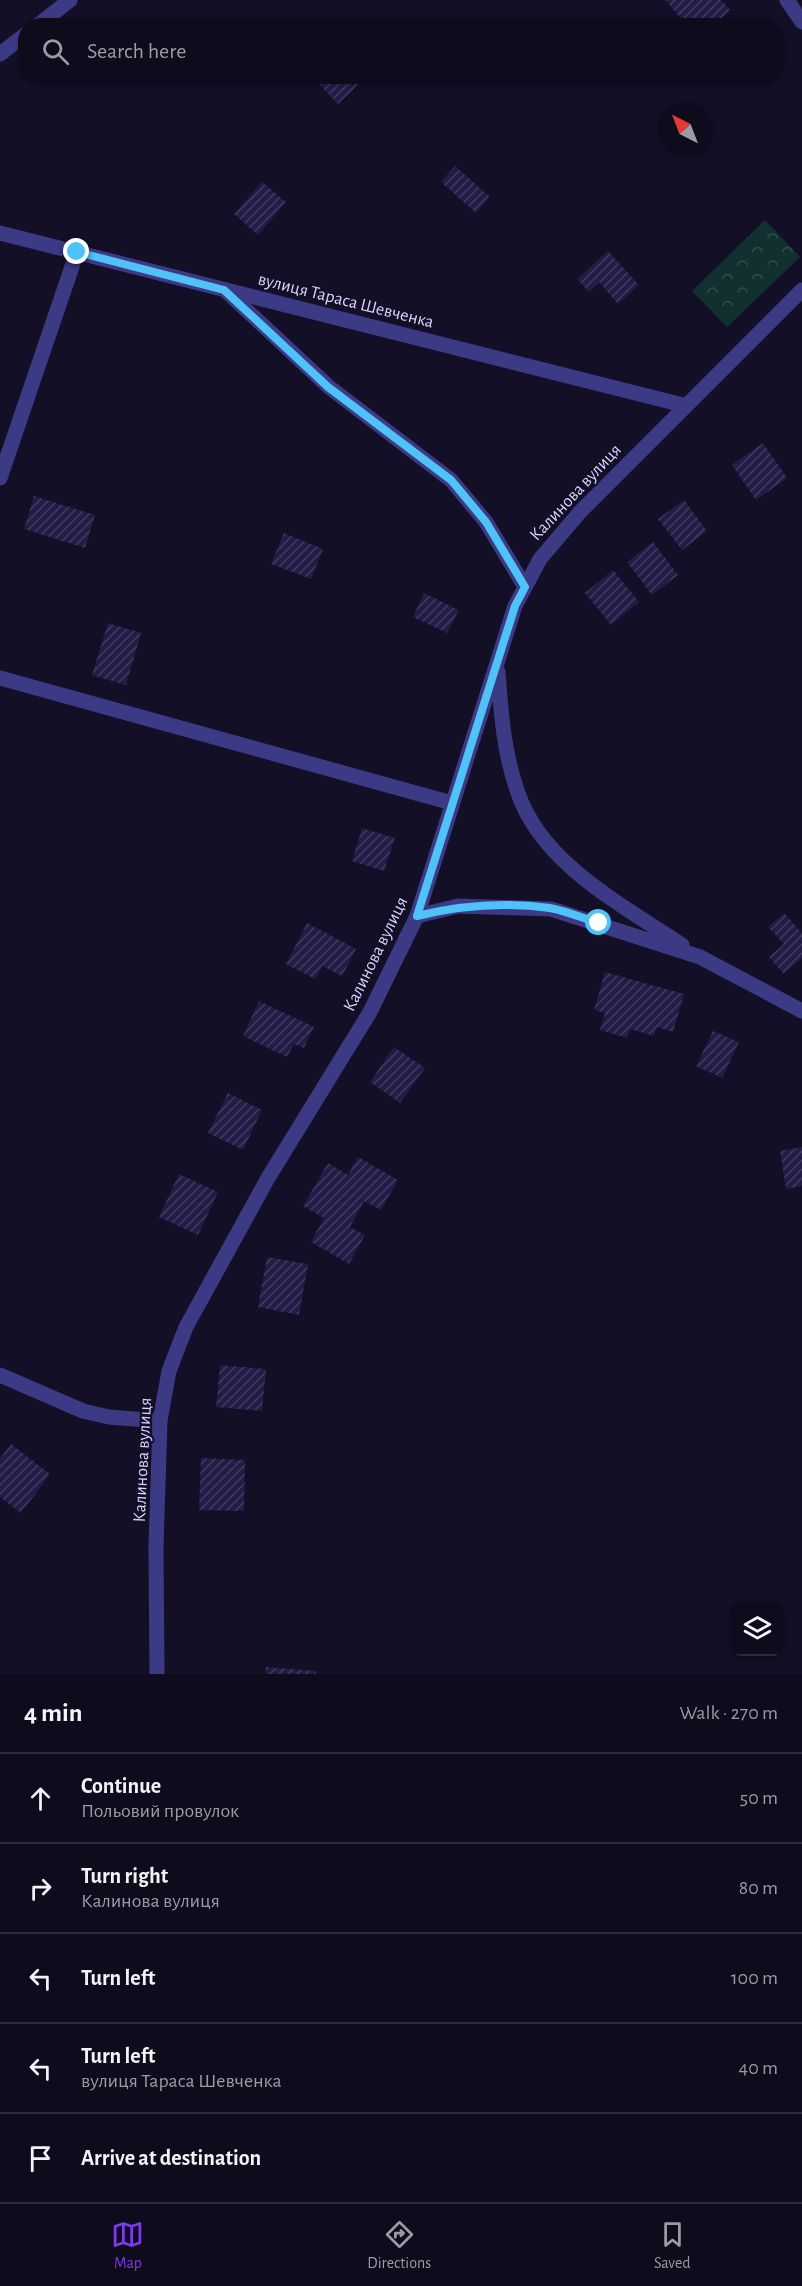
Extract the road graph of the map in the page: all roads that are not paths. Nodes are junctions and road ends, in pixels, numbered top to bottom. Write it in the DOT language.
graph roads {
  1 [pos="70,0"];
  2 [pos="787,0"];
  3 [pos="47,18"];
  4 [pos="802,22"];
  5 [pos="18,40"];
  6 [pos="0,54"];
  7 [pos="0,233"];
  8 [pos="77,252"];
  9 [pos="224,290"];
  10 [pos="802,290"];
  11 [pos="683,405"];
  12 [pos="0,478"];
  13 [pos="525,587"];
  14 [pos="497,662"];
  15 [pos="0,678"];
  16 [pos="452,804"];
  17 [pos="417,916"];
  18 [pos="700,957"];
  19 [pos="802,1011"];
  20 [pos="0,1375"];
  21 [pos="160,1421"];
  22 [pos="157,1674"];
  1 -- 3 [label="street"];
  2 -- 4 [label="street"];
  5 -- 6 [label="street"];
  7 -- 8 [label="street, вулиця Тараса Шевченка"];
  8 -- 9 [label="street, вулиця Тараса Шевченка"];
  8 -- 12 [label="street"];
  9 -- 11 [label="street, вулиця Тараса Шевченка"];
  9 -- 13 [label="street"];
  10 -- 11 [label="street, Калинова вулиця"];
  11 -- 13 [label="street, Калинова вулиця"];
  13 -- 14 [label="street, Калинова вулиця"];
  14 -- 16 [label="street, Калинова вулиця"];
  14 -- 18 [label="street"];
  15 -- 16 [label="street"];
  16 -- 17 [label="street, Калинова вулиця"];
  17 -- 18 [label="street"];
  17 -- 21 [label="street, Калинова вулиця"];
  18 -- 19 [label="street"];
  20 -- 21 [label="street"];
  21 -- 22 [label="street, Калинова вулиця"];
}
